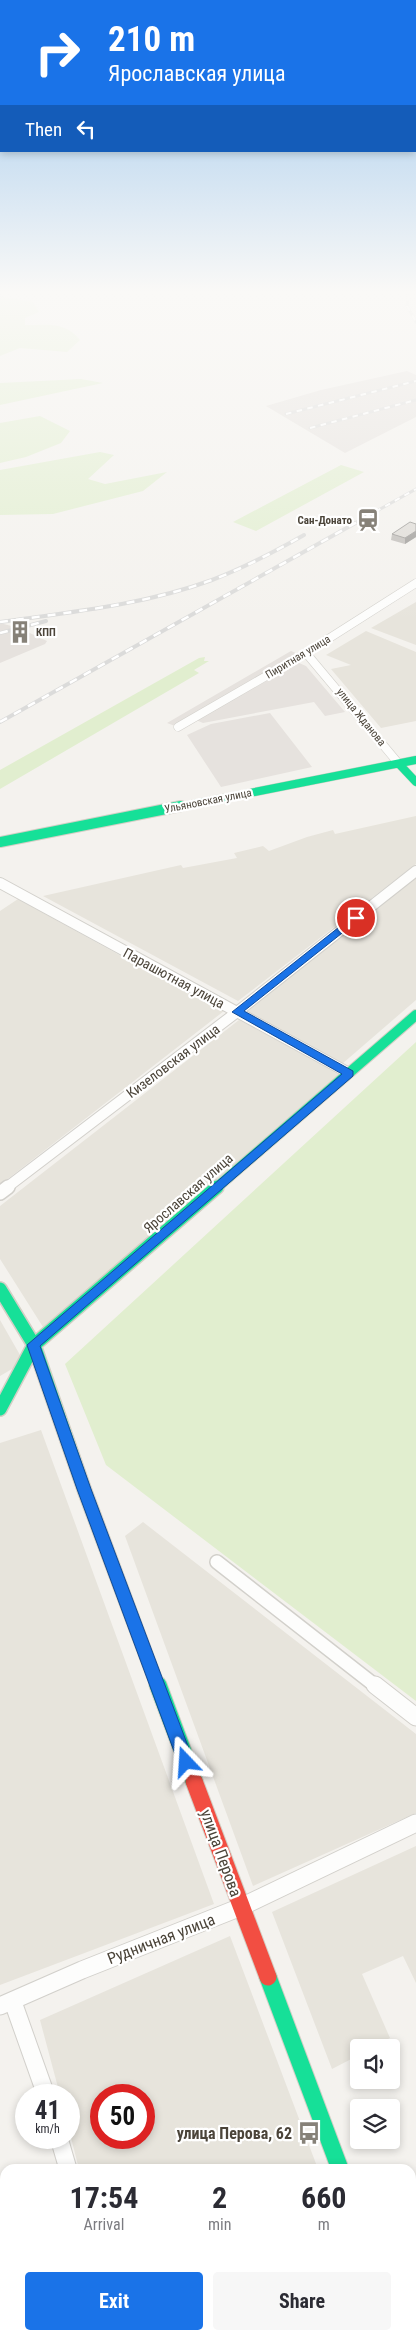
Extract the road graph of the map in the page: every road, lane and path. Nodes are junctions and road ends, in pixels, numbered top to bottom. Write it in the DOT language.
graph roads {
  1 [pos="416,583"];
  2 [pos="306,652"];
  3 [pos="178,727"];
  4 [pos="416,760"];
  5 [pos="399,764"];
  6 [pos="416,782"];
  7 [pos="0,842"];
  8 [pos="416,871"];
  9 [pos="0,883"];
  10 [pos="237,1012"];
  11 [pos="416,1015"];
  12 [pos="350,1074"];
  13 [pos="0,1193"];
  14 [pos="0,1289"];
  15 [pos="34,1345"];
  16 [pos="0,1409"];
  17 [pos="217,1562"];
  18 [pos="416,1717"];
  19 [pos="416,1823"];
  20 [pos="241,1907"];
  21 [pos="6,2004"];
  22 [pos="41,2084"];
  23 [pos="62,2149"];
  24 [pos="67,2164"];
  25 [pos="338,2164"];
  1 -- 2 [label="street, Пиритная улица"];
  2 -- 3 [label="street, Пиритная улица"];
  2 -- 5 [label="street, улица Жданова"];
  4 -- 5 [label="main road, Ульяновская улица"];
  5 -- 6 [label="main road, улица Жданова"];
  5 -- 7 [label="main road, Ульяновская улица"];
  8 -- 10 [label="street, Кизеловская улица"];
  9 -- 10 [label="street, Парашютная улица"];
  10 -- 12 [label="street, Парашютная улица"];
  10 -- 13 [label="street, Кизеловская улица"];
  11 -- 12 [label="main road, Ярославская улица"];
  12 -- 15 [label="main road, Ярославская улица"];
  14 -- 15 [label="main road, улица Перова"];
  15 -- 16 [label="main road, Ярославская улица"];
  15 -- 20 [label="main road, улица Перова"];
  17 -- 18 [label="street"];
  19 -- 20 [label="street, Рудничная улица"];
  20 -- 21 [label="street, Рудничная улица"];
  20 -- 25 [label="main road, улица Перова"];
  21 -- 22 [label="street"];
  23 -- 24 [label="street"];
}
